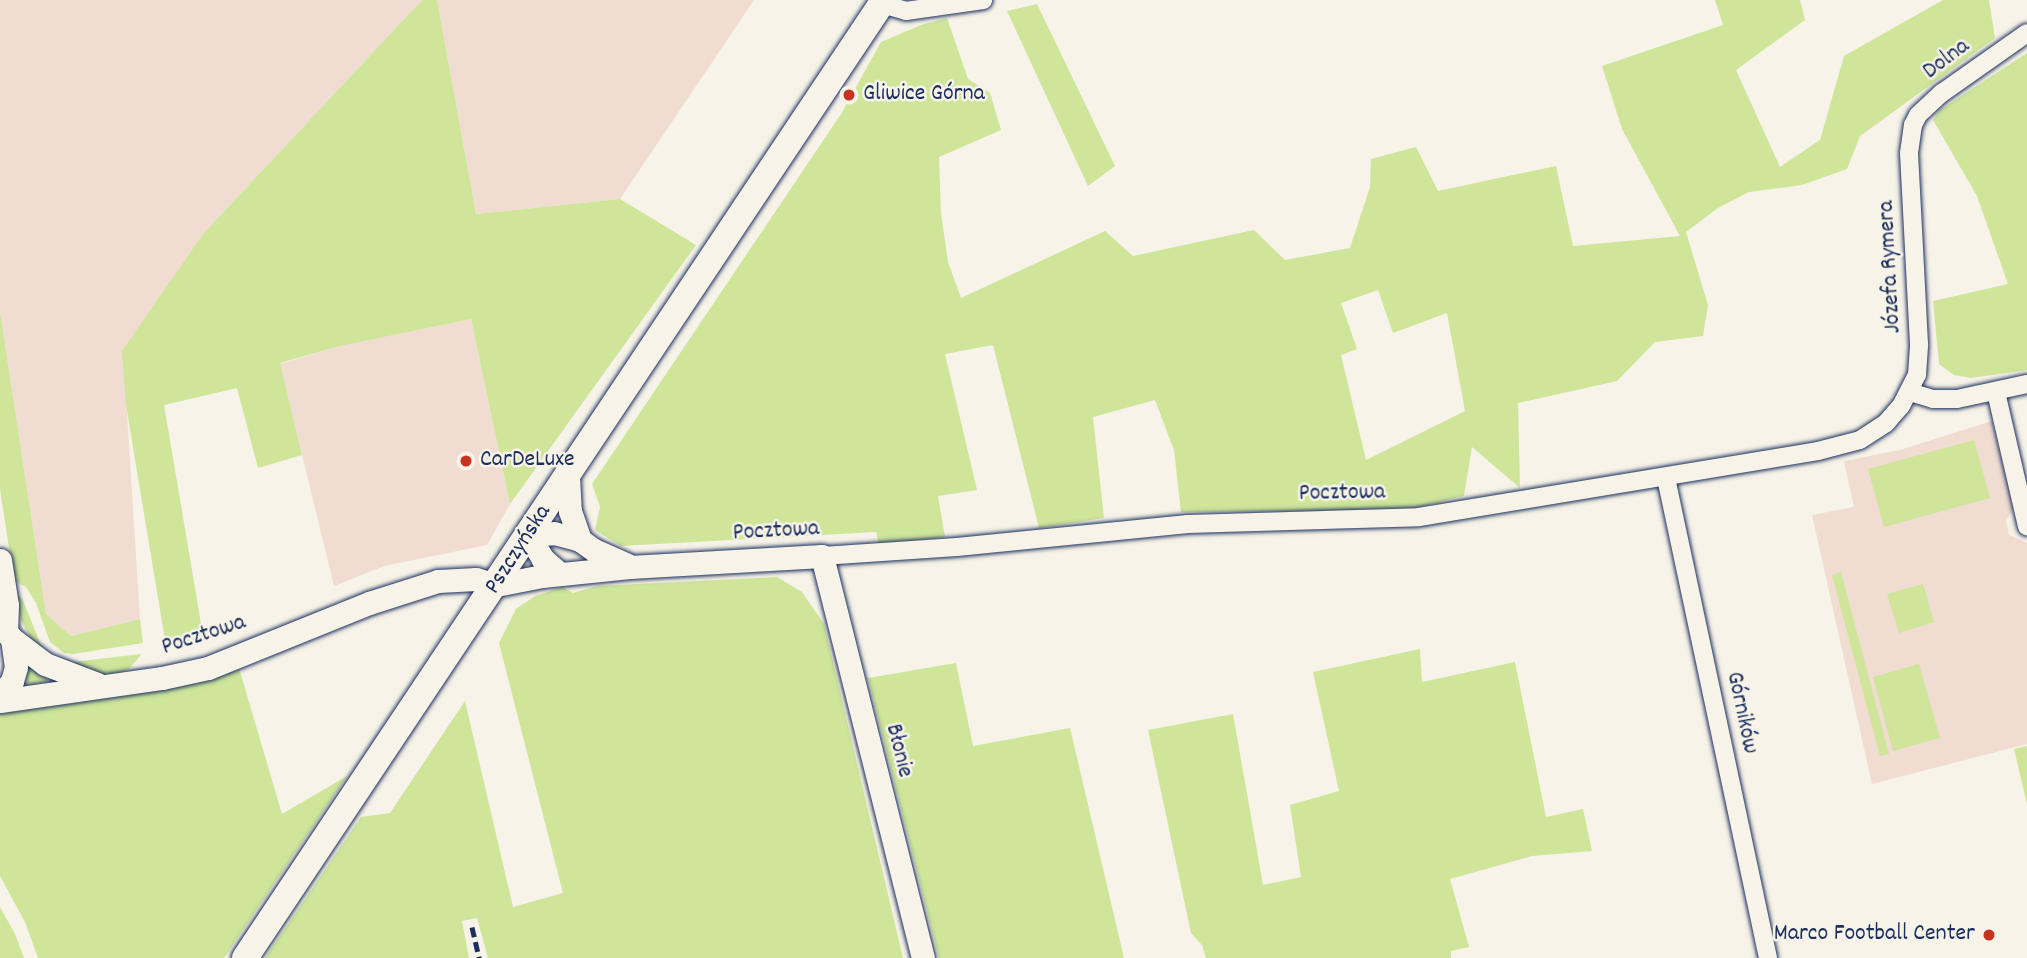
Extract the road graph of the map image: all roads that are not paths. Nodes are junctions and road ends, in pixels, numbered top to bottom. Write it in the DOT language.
graph roads {
  1 [pos="983,0"];
  2 [pos="883,2"];
  3 [pos="2027,33"];
  4 [pos="1910,138"];
  5 [pos="2027,384"];
  6 [pos="1910,392"];
  7 [pos="1996,392"];
  8 [pos="568,475"];
  9 [pos="1666,478"];
  10 [pos="2027,526"];
  11 [pos="528,534"];
  12 [pos="580,540"];
  13 [pos="822,556"];
  14 [pos="0,560"];
  15 [pos="631,567"];
  16 [pos="560,574"];
  17 [pos="496,585"];
  18 [pos="6,632"];
  19 [pos="104,685"];
  20 [pos="0,698"];
  21 [pos="245,958"];
  22 [pos="923,958"];
  23 [pos="1768,958"];
  1 -- 2 [label="street"];
  2 -- 8 [label="main road, Pszczyńska"];
  3 -- 4 [label="street, Dolna"];
  4 -- 6 [label="street, Józefa Rymera"];
  5 -- 7 [label="street"];
  6 -- 7 [label="street"];
  6 -- 9 [label="street, Pocztowa"];
  7 -- 10 [label="street"];
  8 -- 11 [label="main road, Pszczyńska"];
  8 -- 12 [label="street"];
  9 -- 13 [label="street, Pocztowa"];
  9 -- 23 [label="street, Górników"];
  11 -- 12 [label="street, Pocztowa"];
  11 -- 16 [label="street"];
  11 -- 17 [label="main road, Pszczyńska"];
  12 -- 15 [label="street, Pocztowa"];
  13 -- 15 [label="street, Pocztowa"];
  13 -- 22 [label="street, Błonie"];
  14 -- 18 [label="street"];
  15 -- 16 [label="street, Pocztowa"];
  16 -- 17 [label="street, Pocztowa"];
  17 -- 19 [label="street, Pocztowa"];
  17 -- 21 [label="main road, Pszczyńska"];
  18 -- 19 [label="street, Pocztowa"];
  18 -- 20 [label="street"];
  19 -- 20 [label="street, Pocztowa"];
}
